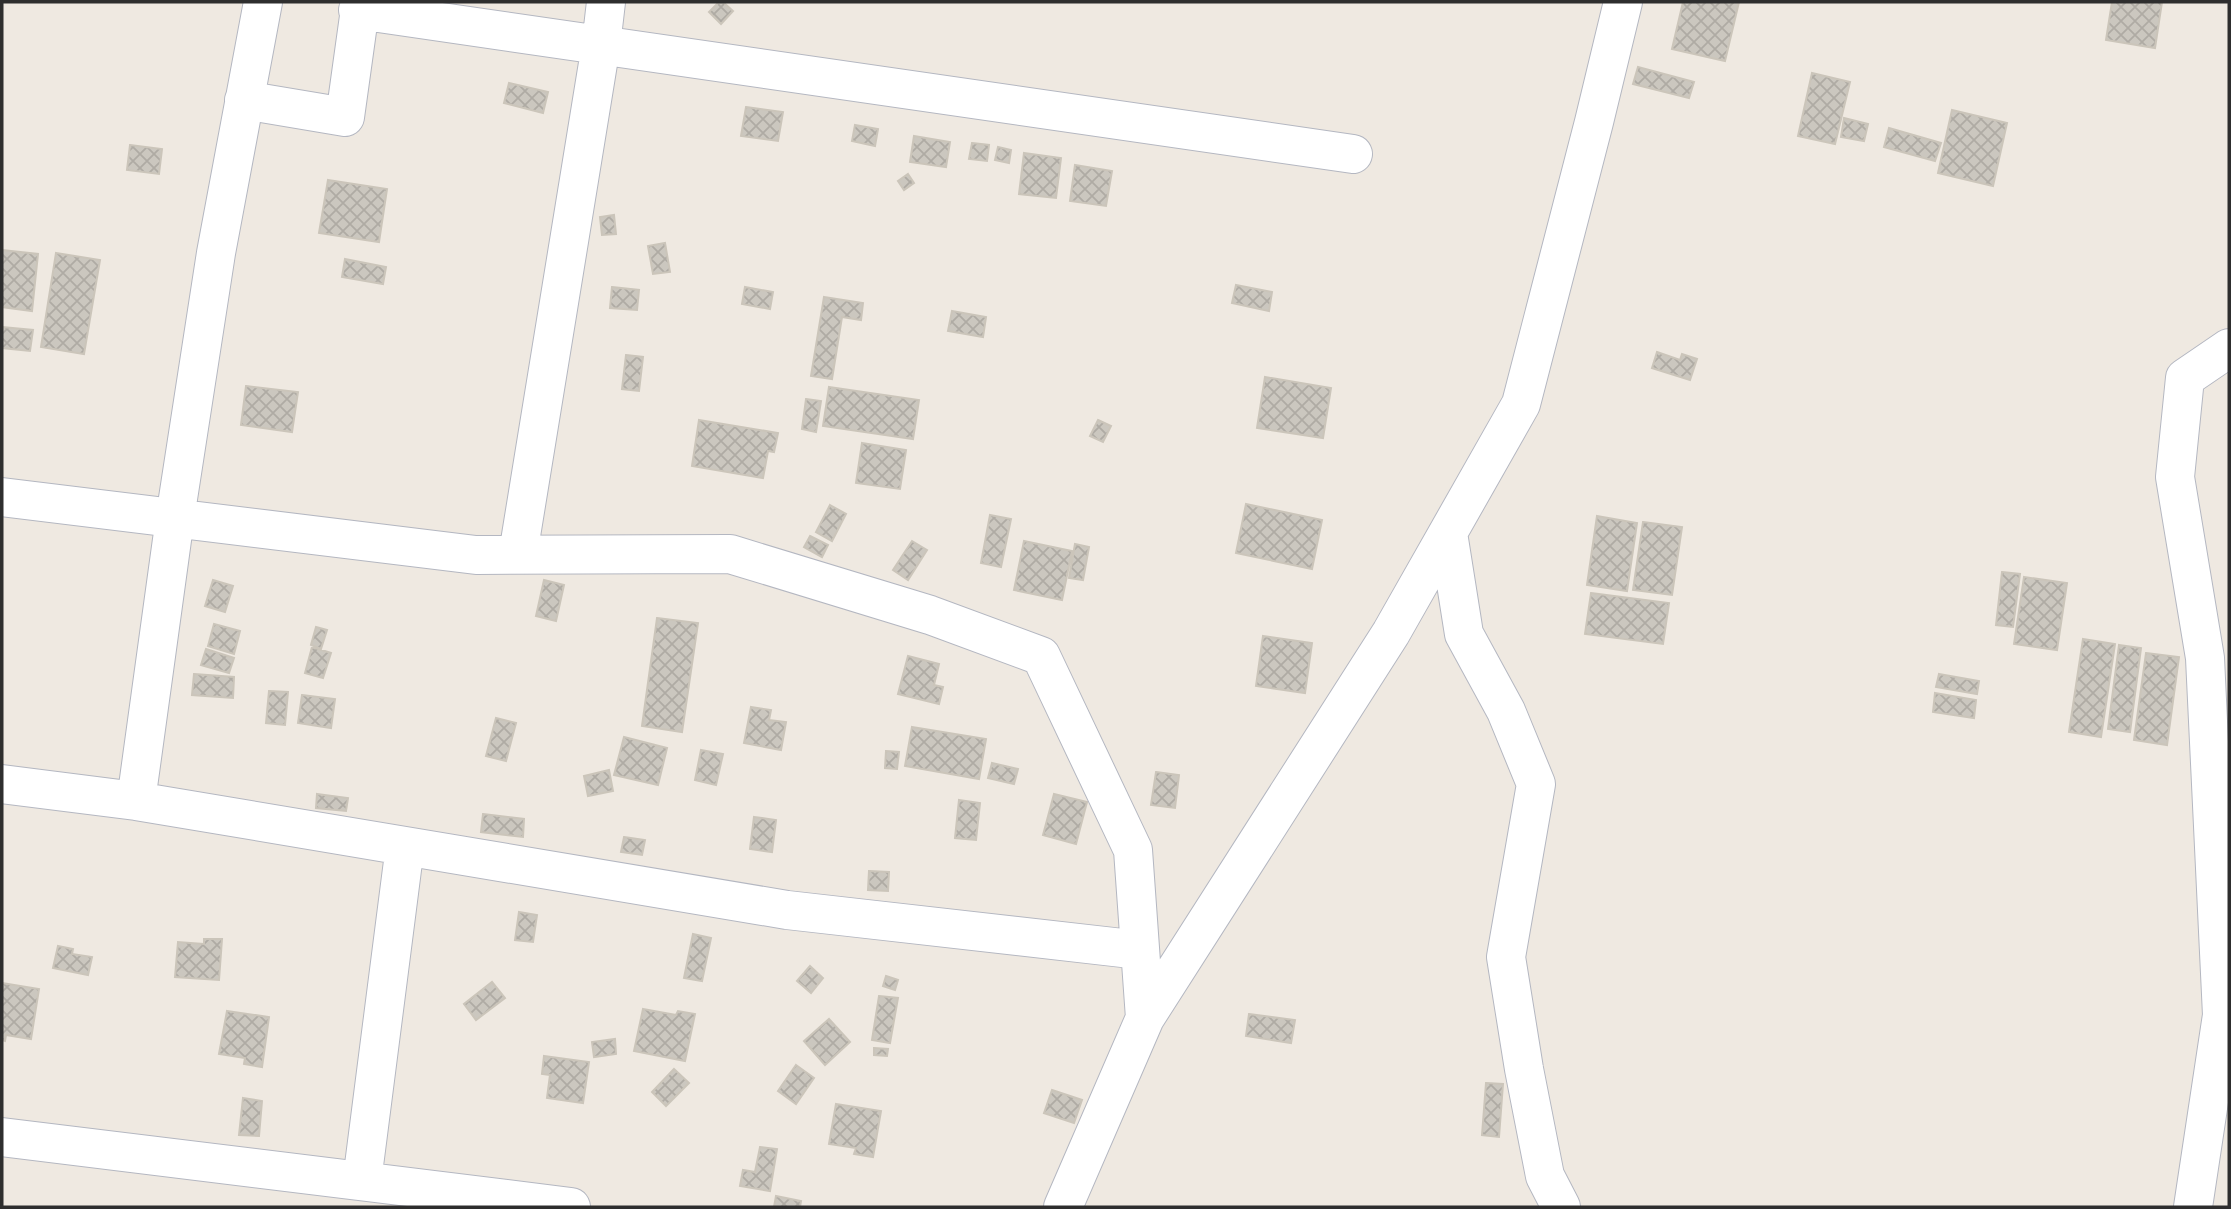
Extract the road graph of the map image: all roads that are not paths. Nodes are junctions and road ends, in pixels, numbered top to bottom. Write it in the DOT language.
graph roads {
  1 [pos="263,2"];
  2 [pos="606,2"];
  3 [pos="1623,2"];
  4 [pos="359,6"];
  5 [pos="601,45"];
  6 [pos="244,100"];
  7 [pos="1353,154"];
  8 [pos="2229,348"];
  9 [pos="2,497"];
  10 [pos="175,518"];
  11 [pos="1448,533"];
  12 [pos="518,554"];
  13 [pos="2,784"];
  14 [pos="136,801"];
  15 [pos="405,846"];
  16 [pos="1140,950"];
  17 [pos="1144,1018"];
  18 [pos="2,1137"];
  19 [pos="362,1181"];
  20 [pos="571,1207"];
  21 [pos="1063,1207"];
  22 [pos="1562,1207"];
  23 [pos="2193,1207"];
  1 -- 6 [label="street"];
  2 -- 5 [label="street"];
  3 -- 11 [label="street"];
  4 -- 5 [label="street"];
  4 -- 6 [label="street"];
  5 -- 7 [label="street"];
  5 -- 12 [label="street"];
  6 -- 10 [label="street"];
  8 -- 23 [label="street"];
  9 -- 10 [label="street"];
  10 -- 12 [label="street"];
  10 -- 14 [label="street"];
  11 -- 17 [label="street"];
  11 -- 22 [label="street"];
  12 -- 16 [label="street"];
  13 -- 14 [label="street"];
  14 -- 15 [label="street"];
  15 -- 16 [label="street"];
  15 -- 19 [label="street"];
  16 -- 17 [label="street"];
  17 -- 21 [label="street"];
  18 -- 19 [label="street"];
  19 -- 20 [label="street"];
}
